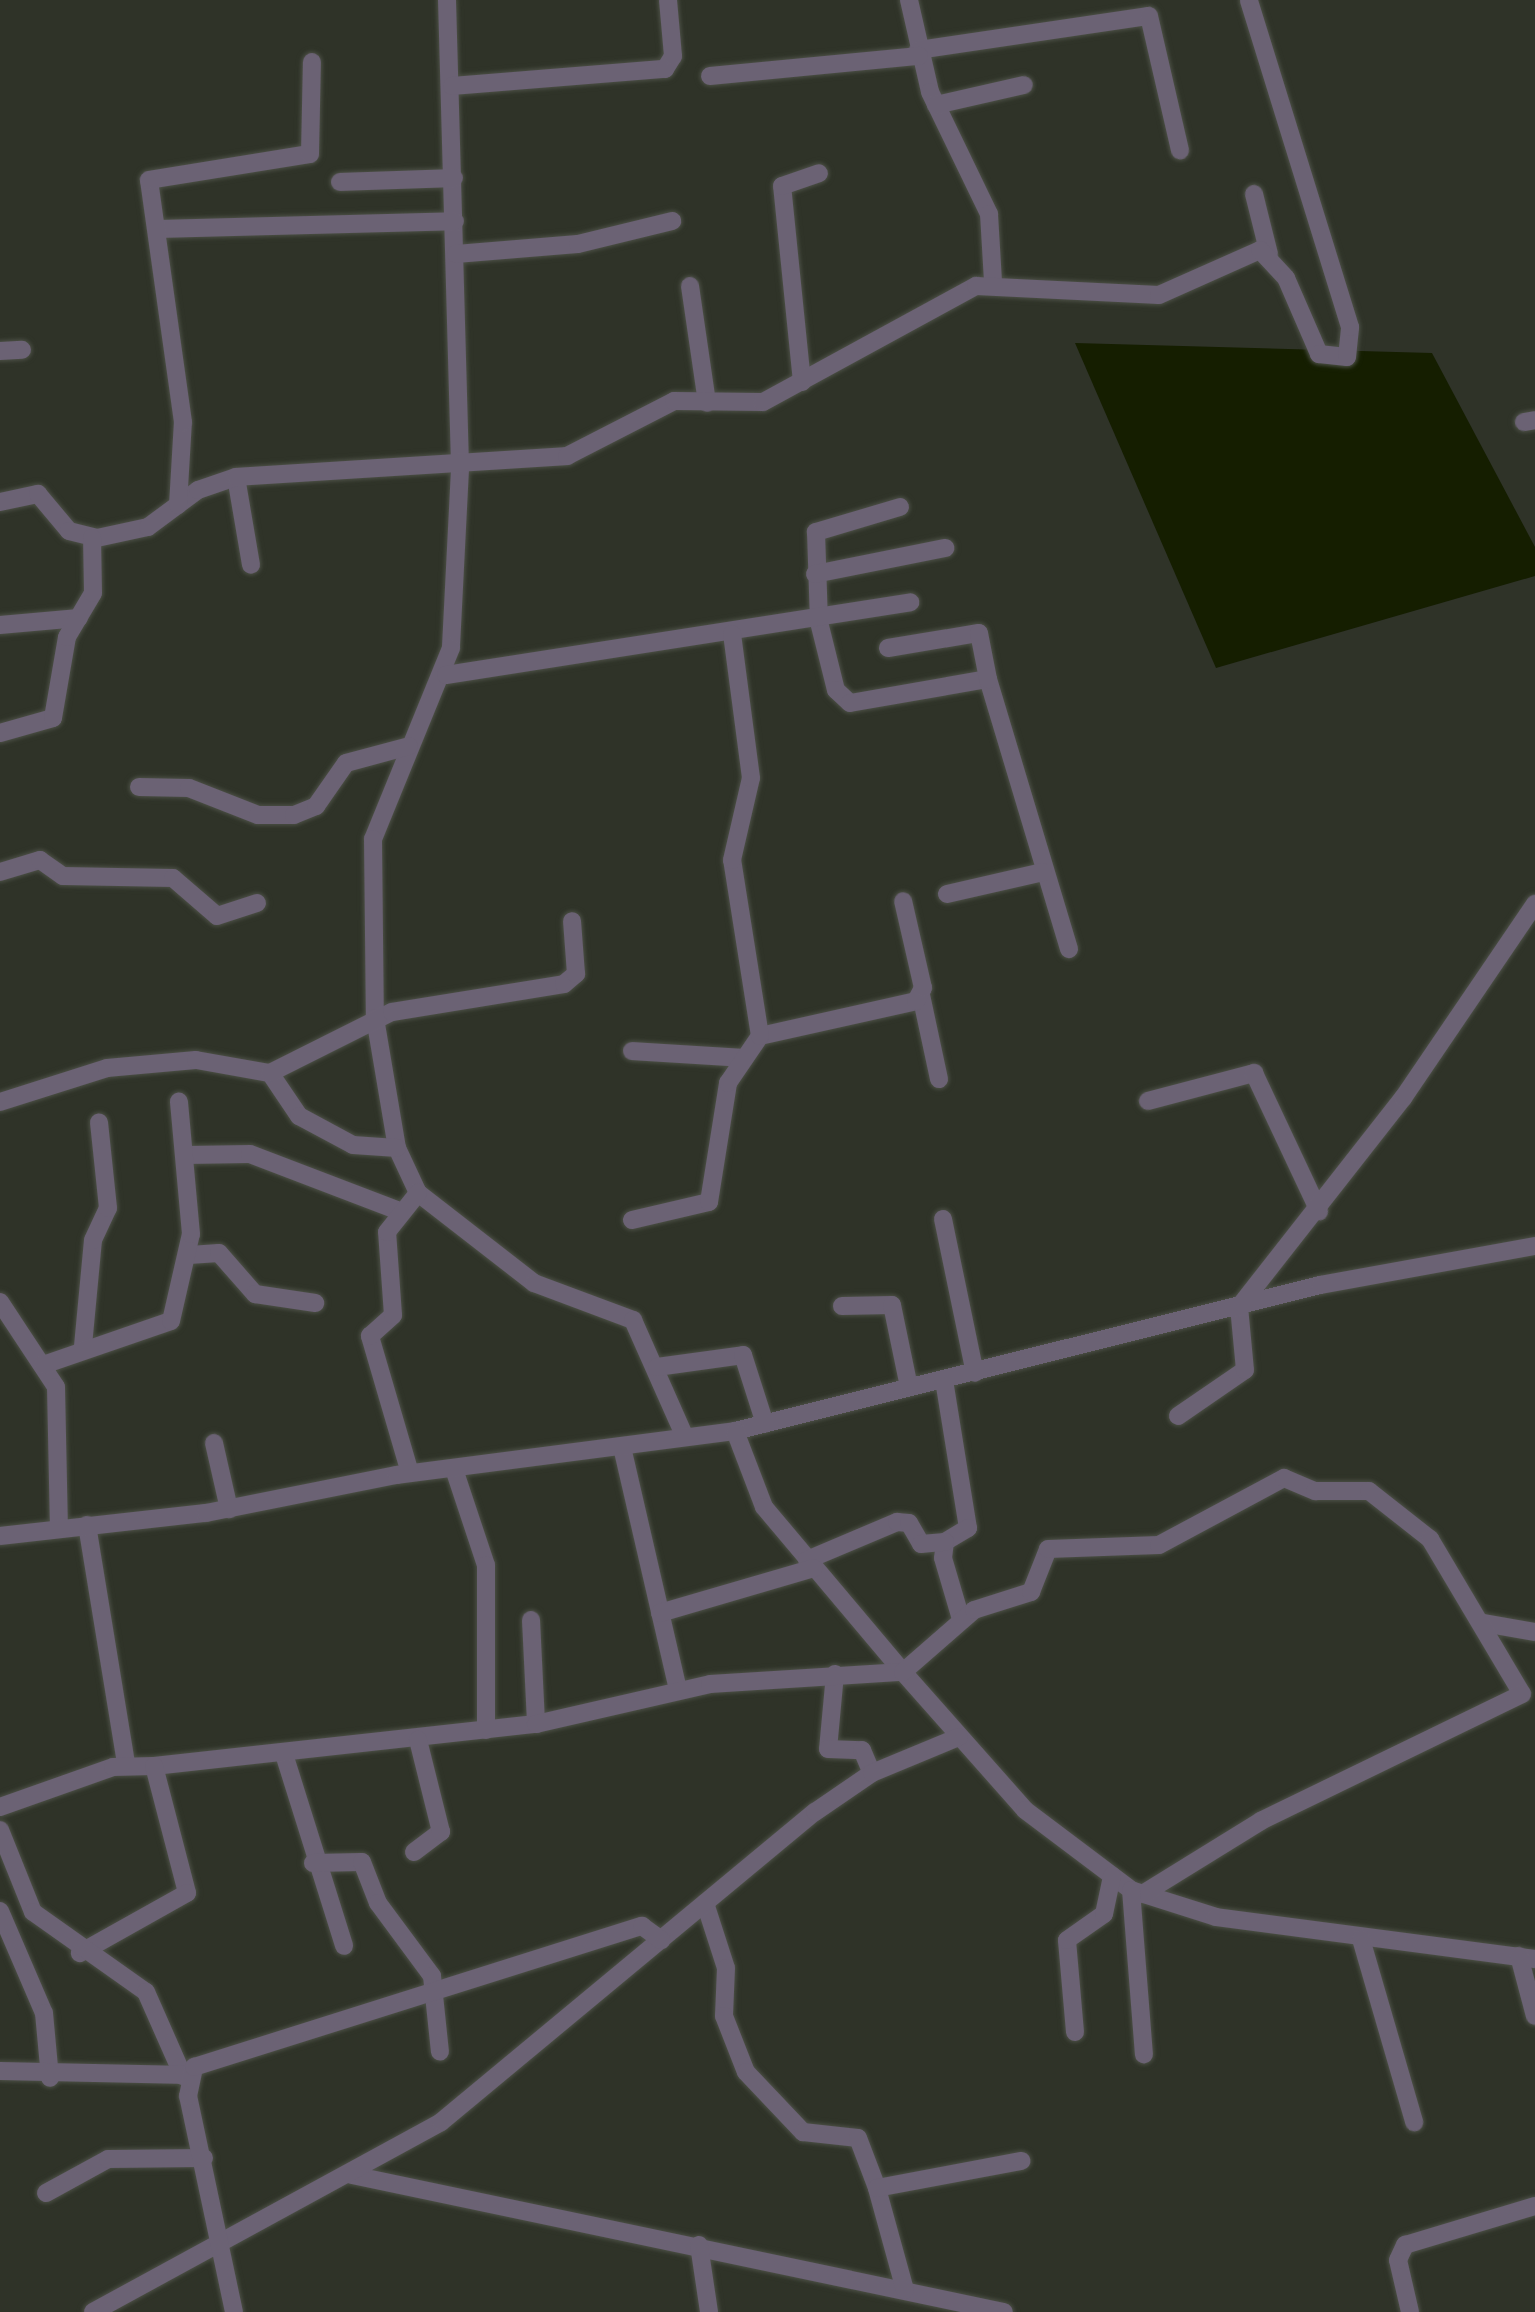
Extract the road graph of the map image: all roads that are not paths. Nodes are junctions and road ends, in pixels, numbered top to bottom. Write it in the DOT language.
graph roads {
  1 [pos="447,0"];
  2 [pos="668,0"];
  3 [pos="909,0"];
  4 [pos="1250,0"];
  5 [pos="918,53"];
  6 [pos="312,62"];
  7 [pos="710,76"];
  8 [pos="452,86"];
  9 [pos="1024,86"];
  10 [pos="936,106"];
  11 [pos="1180,150"];
  12 [pos="819,173"];
  13 [pos="454,178"];
  14 [pos="340,182"];
  15 [pos="1254,194"];
  16 [pos="455,221"];
  17 [pos="672,221"];
  18 [pos="157,229"];
  19 [pos="456,254"];
  20 [pos="1269,254"];
  21 [pos="996,282"];
  22 [pos="690,286"];
  23 [pos="22,350"];
  24 [pos="0,352"];
  25 [pos="802,382"];
  26 [pos="707,404"];
  27 [pos="460,469"];
  28 [pos="236,478"];
  29 [pos="0,502"];
  30 [pos="178,505"];
  31 [pos="900,507"];
  32 [pos="92,538"];
  33 [pos="944,548"];
  34 [pos="251,565"];
  35 [pos="815,574"];
  36 [pos="910,602"];
  37 [pos="79,618"];
  38 [pos="819,622"];
  39 [pos="0,625"];
  40 [pos="732,634"];
  41 [pos="888,648"];
  42 [pos="446,675"];
  43 [pos="988,679"];
  44 [pos="0,733"];
  45 [pos="409,746"];
  46 [pos="139,787"];
  47 [pos="0,872"];
  48 [pos="1043,872"];
  49 [pos="947,894"];
  50 [pos="904,901"];
  51 [pos="257,903"];
  52 [pos="1535,904"];
  53 [pos="572,921"];
  54 [pos="1069,950"];
  55 [pos="921,995"];
  56 [pos="375,1018"];
  57 [pos="760,1036"];
  58 [pos="632,1051"];
  59 [pos="744,1058"];
  60 [pos="270,1073"];
  61 [pos="939,1078"];
  62 [pos="1148,1101"];
  63 [pos="0,1102"];
  64 [pos="180,1102"];
  65 [pos="100,1122"];
  66 [pos="397,1148"];
  67 [pos="186,1155"];
  68 [pos="418,1194"];
  69 [pos="397,1210"];
  70 [pos="1319,1211"];
  71 [pos="943,1219"];
  72 [pos="632,1220"];
  73 [pos="1535,1246"];
  74 [pos="189,1255"];
  75 [pos="0,1302"];
  76 [pos="315,1303"];
  77 [pos="842,1306"];
  78 [pos="1240,1308"];
  79 [pos="83,1346"];
  80 [pos="43,1365"];
  81 [pos="656,1367"];
  82 [pos="975,1372"];
  83 [pos="944,1380"];
  84 [pos="909,1387"];
  85 [pos="1178,1416"];
  86 [pos="764,1424"];
  87 [pos="734,1430"];
  88 [pos="684,1434"];
  89 [pos="214,1444"];
  90 [pos="622,1447"];
  91 [pos="454,1469"];
  92 [pos="410,1473"];
  93 [pos="229,1509"];
  94 [pos="87,1525"];
  95 [pos="59,1527"];
  96 [pos="0,1536"];
  97 [pos="945,1542"];
  98 [pos="810,1564"];
  99 [pos="660,1614"];
  100 [pos="961,1619"];
  101 [pos="530,1620"];
  102 [pos="1484,1623"];
  103 [pos="1535,1632"];
  104 [pos="902,1672"];
  105 [pos="835,1674"];
  106 [pos="678,1689"];
  107 [pos="536,1724"];
  108 [pos="486,1730"];
  109 [pos="959,1737"];
  110 [pos="418,1740"];
  111 [pos="284,1754"];
  112 [pos="126,1764"];
  113 [pos="154,1766"];
  114 [pos="872,1773"];
  115 [pos="0,1807"];
  116 [pos="0,1830"];
  117 [pos="414,1852"];
  118 [pos="313,1863"];
  119 [pos="1112,1876"];
  120 [pos="1137,1892"];
  121 [pos="705,1903"];
  122 [pos="0,1911"];
  123 [pos="1362,1938"];
  124 [pos="661,1940"];
  125 [pos="344,1946"];
  126 [pos="80,1952"];
  127 [pos="1527,1957"];
  128 [pos="436,1990"];
  129 [pos="1535,2016"];
  130 [pos="1075,2032"];
  131 [pos="440,2052"];
  132 [pos="1144,2054"];
  133 [pos="0,2071"];
  134 [pos="185,2075"];
  135 [pos="50,2078"];
  136 [pos="1414,2122"];
  137 [pos="204,2158"];
  138 [pos="1021,2160"];
  139 [pos="352,2175"];
  140 [pos="877,2188"];
  141 [pos="46,2193"];
  142 [pos="1535,2206"];
  143 [pos="224,2234"];
  144 [pos="699,2245"];
  145 [pos="905,2290"];
  146 [pos="93,2312"];
  147 [pos="234,2312"];
  148 [pos="708,2312"];
  149 [pos="1004,2312"];
  150 [pos="1410,2312"];
  1 -- 8 [label="street"];
  2 -- 8 [label="street"];
  3 -- 5 [label="street"];
  4 -- 20 [label="street"];
  5 -- 7 [label="street"];
  5 -- 10 [label="street"];
  5 -- 11 [label="street"];
  6 -- 18 [label="street"];
  8 -- 13 [label="street"];
  9 -- 10 [label="street"];
  10 -- 21 [label="street"];
  12 -- 25 [label="street"];
  13 -- 14 [label="street"];
  13 -- 16 [label="street"];
  15 -- 20 [label="street"];
  16 -- 18 [label="street"];
  16 -- 19 [label="street"];
  17 -- 19 [label="street"];
  18 -- 30 [label="street"];
  19 -- 27 [label="street"];
  20 -- 21 [label="street"];
  21 -- 25 [label="street"];
  22 -- 26 [label="street"];
  23 -- 24 [label="street"];
  25 -- 26 [label="street"];
  26 -- 27 [label="street"];
  27 -- 28 [label="street"];
  27 -- 42 [label="street"];
  28 -- 30 [label="street"];
  28 -- 34 [label="street"];
  29 -- 32 [label="street"];
  30 -- 32 [label="street"];
  31 -- 35 [label="street"];
  32 -- 37 [label="street"];
  33 -- 35 [label="street"];
  35 -- 38 [label="street"];
  36 -- 38 [label="street"];
  37 -- 39 [label="street"];
  37 -- 44 [label="street"];
  38 -- 40 [label="street"];
  38 -- 43 [label="street"];
  40 -- 42 [label="street"];
  40 -- 57 [label="street"];
  41 -- 43 [label="street"];
  42 -- 45 [label="street"];
  43 -- 48 [label="street"];
  45 -- 46 [label="street"];
  45 -- 56 [label="street"];
  47 -- 51 [label="street"];
  48 -- 49 [label="street"];
  48 -- 54 [label="street"];
  50 -- 55 [label="street"];
  52 -- 70 [label="street"];
  53 -- 56 [label="street"];
  55 -- 57 [label="street"];
  55 -- 61 [label="street"];
  56 -- 60 [label="street"];
  56 -- 66 [label="street"];
  57 -- 59 [label="street"];
  58 -- 59 [label="street"];
  59 -- 72 [label="street"];
  60 -- 63 [label="street"];
  60 -- 66 [label="street"];
  62 -- 70 [label="street"];
  64 -- 67 [label="street"];
  65 -- 79 [label="street"];
  66 -- 68 [label="street"];
  67 -- 69 [label="street"];
  67 -- 74 [label="street"];
  68 -- 69 [label="street"];
  68 -- 81 [label="street"];
  69 -- 92 [label="street"];
  70 -- 78 [label="street"];
  71 -- 82 [label="street"];
  73 -- 78 [label="street"];
  74 -- 76 [label="street"];
  74 -- 79 [label="street"];
  75 -- 80 [label="street"];
  77 -- 84 [label="street"];
  78 -- 82 [label="street"];
  78 -- 85 [label="street"];
  79 -- 80 [label="street"];
  80 -- 95 [label="street"];
  81 -- 86 [label="street"];
  81 -- 88 [label="street"];
  82 -- 83 [label="street"];
  83 -- 84 [label="street"];
  83 -- 97 [label="street"];
  84 -- 86 [label="street"];
  86 -- 87 [label="street"];
  87 -- 88 [label="street"];
  87 -- 98 [label="street"];
  88 -- 90 [label="street"];
  89 -- 93 [label="street"];
  90 -- 91 [label="street"];
  90 -- 99 [label="street"];
  91 -- 92 [label="street"];
  91 -- 108 [label="street"];
  92 -- 93 [label="street"];
  93 -- 94 [label="street"];
  94 -- 95 [label="street"];
  94 -- 112 [label="street"];
  95 -- 96 [label="street"];
  97 -- 98 [label="street"];
  97 -- 100 [label="street"];
  98 -- 99 [label="street"];
  98 -- 104 [label="street"];
  99 -- 106 [label="street"];
  100 -- 102 [label="street"];
  100 -- 104 [label="street"];
  101 -- 107 [label="street"];
  102 -- 103 [label="street"];
  102 -- 120 [label="street"];
  104 -- 105 [label="street"];
  104 -- 109 [label="street"];
  105 -- 106 [label="street"];
  105 -- 114 [label="street"];
  106 -- 107 [label="street"];
  107 -- 108 [label="street"];
  108 -- 110 [label="street"];
  109 -- 114 [label="street"];
  109 -- 119 [label="street"];
  110 -- 111 [label="street"];
  110 -- 117 [label="street"];
  111 -- 113 [label="street"];
  111 -- 118 [label="street"];
  112 -- 113 [label="street"];
  112 -- 115 [label="street"];
  113 -- 126 [label="street"];
  114 -- 121 [label="street"];
  116 -- 126 [label="street"];
  118 -- 125 [label="street"];
  118 -- 128 [label="street"];
  119 -- 120 [label="street"];
  119 -- 130 [label="street"];
  120 -- 123 [label="street"];
  120 -- 132 [label="street"];
  121 -- 124 [label="street"];
  121 -- 140 [label="street"];
  122 -- 135 [label="street"];
  123 -- 127 [label="street"];
  123 -- 136 [label="street"];
  124 -- 128 [label="street"];
  124 -- 139 [label="street"];
  126 -- 134 [label="street"];
  127 -- 129 [label="street"];
  128 -- 131 [label="street"];
  128 -- 134 [label="street"];
  133 -- 135 [label="street"];
  134 -- 135 [label="street"];
  134 -- 137 [label="street"];
  137 -- 141 [label="street"];
  137 -- 143 [label="street"];
  138 -- 140 [label="street"];
  139 -- 143 [label="street"];
  139 -- 144 [label="street"];
  140 -- 145 [label="street"];
  142 -- 150 [label="street"];
  143 -- 146 [label="street"];
  143 -- 147 [label="street"];
  144 -- 145 [label="street"];
  144 -- 148 [label="street"];
  145 -- 149 [label="street"];
}
